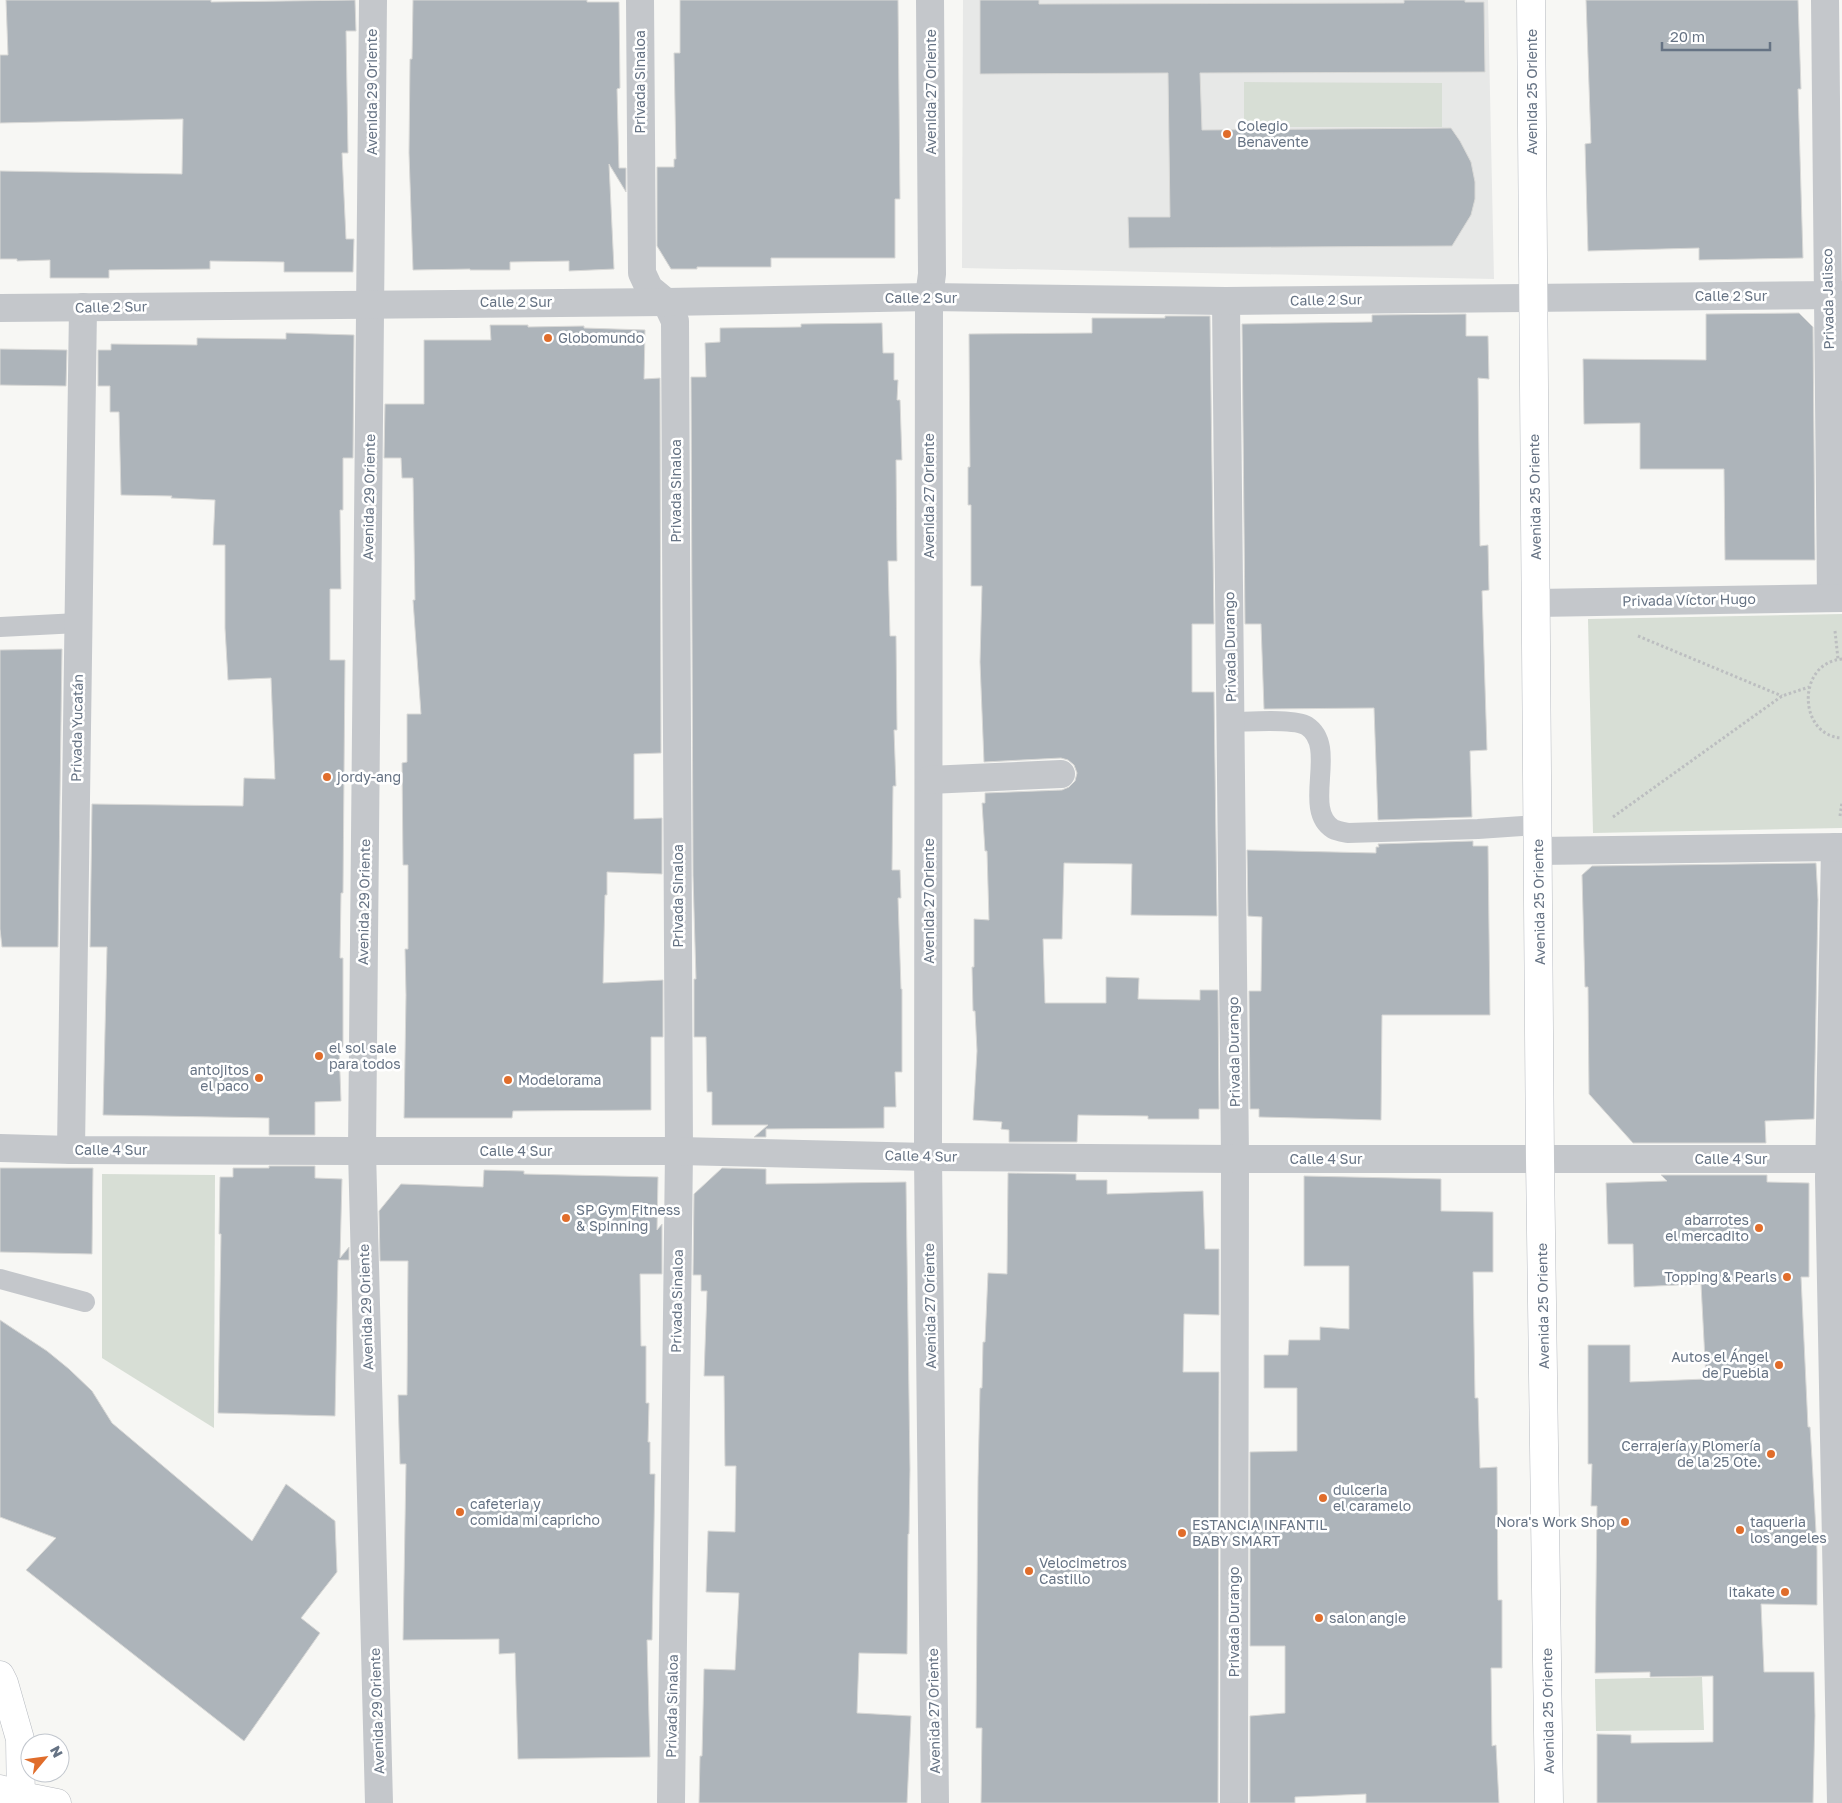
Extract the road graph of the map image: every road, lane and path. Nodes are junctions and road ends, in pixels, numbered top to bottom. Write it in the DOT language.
graph roads {
  1 [pos="373,0"];
  2 [pos="640,0"];
  3 [pos="930,0"];
  4 [pos="1531,0"];
  5 [pos="1825,0"];
  6 [pos="1835,295"];
  7 [pos="929,297"];
  8 [pos="1534,297"];
  9 [pos="1226,301"];
  10 [pos="666,302"];
  11 [pos="371,303"];
  12 [pos="83,307"];
  13 [pos="0,308"];
  14 [pos="1837,598"];
  15 [pos="1536,603"];
  16 [pos="78,623"];
  17 [pos="0,627"];
  18 [pos="1630,632"];
  19 [pos="1842,659"];
  20 [pos="1809,687"];
  21 [pos="1782,696"];
  22 [pos="1230,722"];
  23 [pos="1842,738"];
  24 [pos="1061,774"];
  25 [pos="929,780"];
  26 [pos="1606,822"];
  27 [pos="1538,838"];
  28 [pos="1839,847"];
  29 [pos="0,1148"];
  30 [pos="70,1150"];
  31 [pos="362,1151"];
  32 [pos="679,1151"];
  33 [pos="928,1157"];
  34 [pos="1235,1159"];
  35 [pos="1836,1159"];
  36 [pos="1540,1160"];
  37 [pos="0,1279"];
  38 [pos="85,1302"];
  39 [pos="0,1675"];
  40 [pos="14,1796"];
  41 [pos="58,1803"];
  42 [pos="379,1803"];
  43 [pos="671,1803"];
  44 [pos="935,1803"];
  45 [pos="1234,1803"];
  46 [pos="1549,1803"];
  47 [pos="1841,1803"];
  1 -- 11 [label="street, Avenida 29 Oriente"];
  2 -- 10 [label="street, Privada Sinaloa"];
  3 -- 7 [label="street, Avenida 27 Oriente"];
  4 -- 8 [label="main road, Avenida 25 Oriente"];
  5 -- 6 [label="street, Privada Jalisco"];
  6 -- 8 [label="street, Calle 2 Sur"];
  6 -- 14 [label="street, Privada Jalisco"];
  7 -- 9 [label="street, Calle 2 Sur"];
  7 -- 10 [label="street, Calle 2 Sur"];
  7 -- 25 [label="street, Avenida 27 Oriente"];
  8 -- 9 [label="street, Calle 2 Sur"];
  8 -- 15 [label="main road, Avenida 25 Oriente"];
  9 -- 22 [label="street, Privada Durango"];
  10 -- 11 [label="street, Calle 2 Sur"];
  10 -- 32 [label="street, Privada Sinaloa"];
  11 -- 12 [label="street, Calle 2 Sur"];
  11 -- 31 [label="street, Avenida 29 Oriente"];
  12 -- 13 [label="street, Calle 2 Sur"];
  12 -- 16 [label="street, Privada Yucatán"];
  14 -- 15 [label="street, Privada Víctor Hugo"];
  15 -- 27 [label="main road, Avenida 25 Oriente"];
  16 -- 17 [label="lane"];
  16 -- 30 [label="street, Privada Yucatán"];
  18 -- 21 [label="path"];
  19 -- 20 [label="path"];
  20 -- 21 [label="path"];
  20 -- 23 [label="path"];
  21 -- 26 [label="path"];
  22 -- 27 [label="lane"];
  22 -- 34 [label="street, Privada Durango"];
  24 -- 25 [label="street"];
  25 -- 33 [label="street, Avenida 27 Oriente"];
  27 -- 28 [label="street"];
  27 -- 36 [label="main road, Avenida 25 Oriente"];
  28 -- 35 [label="street"];
  29 -- 30 [label="street, Calle 4 Sur"];
  30 -- 31 [label="street, Calle 4 Sur"];
  31 -- 32 [label="street, Calle 4 Sur"];
  31 -- 42 [label="street, Avenida 29 Oriente"];
  32 -- 33 [label="street, Calle 4 Sur"];
  32 -- 43 [label="street, Privada Sinaloa"];
  33 -- 34 [label="street, Calle 4 Sur"];
  33 -- 44 [label="street, Avenida 27 Oriente"];
  34 -- 36 [label="street, Calle 4 Sur"];
  34 -- 45 [label="street, Privada Durango"];
  35 -- 36 [label="street, Calle 4 Sur"];
  35 -- 47 [label="street"];
  36 -- 46 [label="main road, Avenida 25 Oriente"];
  37 -- 38 [label="lane"];
  39 -- 40 [label="main road"];
  40 -- 41 [label="main road"];
}
